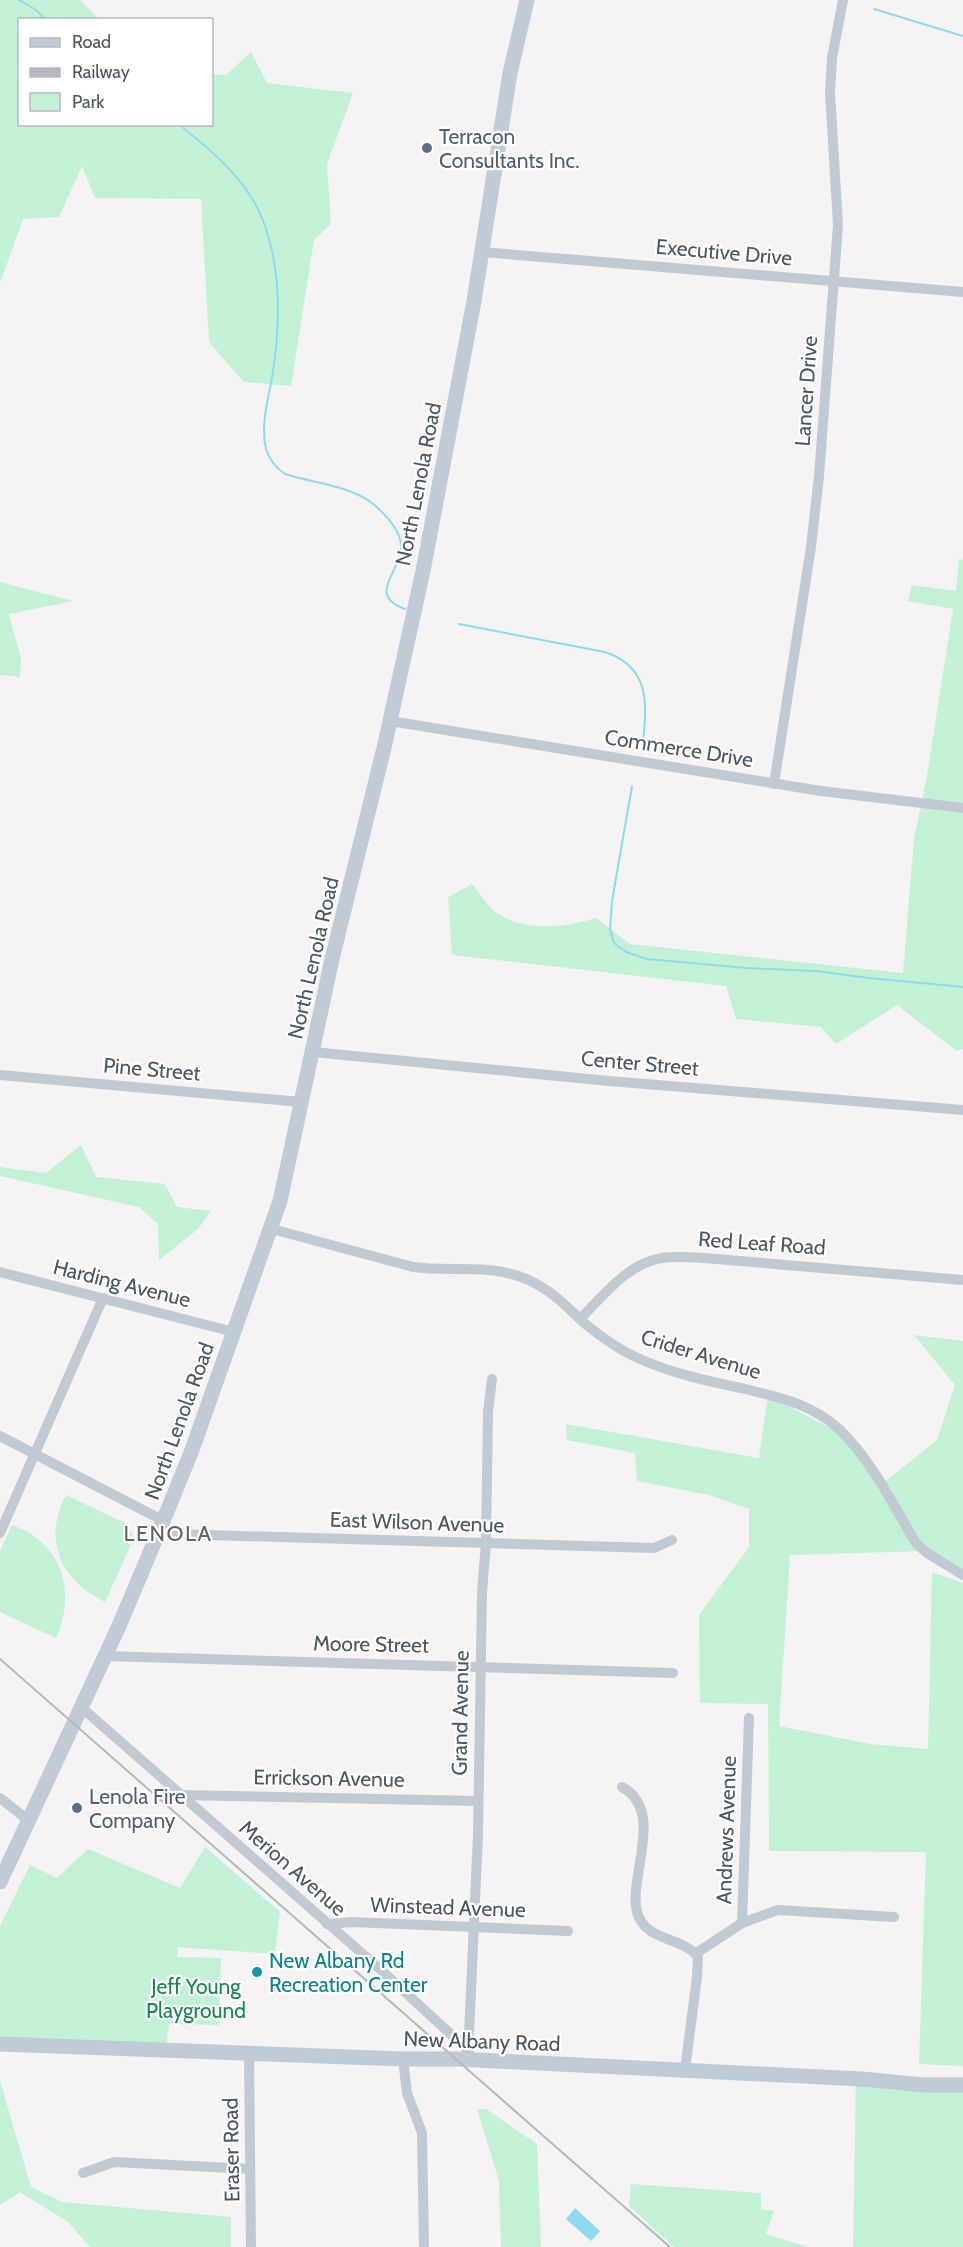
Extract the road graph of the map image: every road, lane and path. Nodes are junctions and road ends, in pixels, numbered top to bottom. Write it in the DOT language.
graph roads {
  1 [pos="527,0"];
  2 [pos="843,0"];
  3 [pos="482,252"];
  4 [pos="834,281"];
  5 [pos="963,292"];
  6 [pos="390,721"];
  7 [pos="774,784"];
  8 [pos="963,808"];
  9 [pos="313,1052"];
  10 [pos="0,1075"];
  11 [pos="301,1102"];
  12 [pos="963,1110"];
  13 [pos="272,1229"];
  14 [pos="0,1272"];
  15 [pos="963,1280"];
  16 [pos="103,1298"];
  17 [pos="580,1319"];
  18 [pos="234,1332"];
  19 [pos="492,1379"];
  20 [pos="0,1436"];
  21 [pos="34,1453"];
  22 [pos="161,1526"];
  23 [pos="0,1533"];
  24 [pos="672,1540"];
  25 [pos="486,1544"];
  26 [pos="963,1575"];
  27 [pos="105,1656"];
  28 [pos="481,1667"];
  29 [pos="673,1673"];
  30 [pos="81,1707"];
  31 [pos="749,1718"];
  32 [pos="622,1787"];
  33 [pos="180,1795"];
  34 [pos="0,1798"];
  35 [pos="478,1801"];
  36 [pos="28,1820"];
  37 [pos="0,1882"];
  38 [pos="894,1917"];
  39 [pos="742,1923"];
  40 [pos="327,1924"];
  41 [pos="474,1927"];
  42 [pos="568,1931"];
  43 [pos="695,1954"];
  44 [pos="0,2044"];
  45 [pos="466,2047"];
  46 [pos="249,2052"];
  47 [pos="403,2059"];
  48 [pos="477,2061"];
  49 [pos="685,2070"];
  50 [pos="963,2085"];
  51 [pos="250,2169"];
  52 [pos="83,2173"];
  53 [pos="251,2247"];
  54 [pos="424,2247"];
  1 -- 3 [label="main road, North Lenola Road"];
  2 -- 4 [label="street, Lancer Drive"];
  3 -- 4 [label="street, Executive Drive"];
  3 -- 6 [label="main road, North Lenola Road"];
  4 -- 5 [label="street, Executive Drive"];
  4 -- 7 [label="street, Lancer Drive"];
  6 -- 7 [label="street, Commerce Drive"];
  6 -- 9 [label="main road, North Lenola Road"];
  7 -- 8 [label="street, Commerce Drive"];
  9 -- 11 [label="main road, North Lenola Road"];
  9 -- 12 [label="street, Center Street"];
  10 -- 11 [label="street, Pine Street"];
  11 -- 13 [label="main road, North Lenola Road"];
  13 -- 17 [label="street, Crider Avenue"];
  13 -- 18 [label="main road, North Lenola Road"];
  14 -- 16 [label="street, Harding Avenue"];
  15 -- 17 [label="street, Red Leaf Road"];
  16 -- 18 [label="street, Harding Avenue"];
  16 -- 21 [label="street"];
  17 -- 26 [label="street, Crider Avenue"];
  18 -- 22 [label="main road, North Lenola Road"];
  19 -- 25 [label="street, Grand Avenue"];
  20 -- 21 [label="street"];
  21 -- 22 [label="street"];
  21 -- 23 [label="street"];
  22 -- 25 [label="street, East Wilson Avenue"];
  22 -- 27 [label="main road, North Lenola Road"];
  24 -- 25 [label="street, East Wilson Avenue"];
  25 -- 28 [label="street, Grand Avenue"];
  27 -- 28 [label="street, Moore Street"];
  27 -- 30 [label="main road, North Lenola Road"];
  28 -- 29 [label="street, Moore Street"];
  28 -- 35 [label="street, Grand Avenue"];
  30 -- 33 [label="street, Merion Avenue"];
  30 -- 36 [label="main road, North Lenola Road"];
  31 -- 39 [label="street, Andrews Avenue"];
  32 -- 43 [label="street"];
  33 -- 35 [label="street, Errickson Avenue"];
  33 -- 40 [label="street, Merion Avenue"];
  34 -- 36 [label="street"];
  35 -- 41 [label="street, Grand Avenue"];
  36 -- 37 [label="main road, North Lenola Road"];
  38 -- 39 [label="street"];
  39 -- 43 [label="street, Andrews Avenue"];
  40 -- 41 [label="street, Winstead Avenue"];
  40 -- 45 [label="street, Merion Avenue"];
  41 -- 42 [label="street, Winstead Avenue"];
  41 -- 45 [label="street, Grand Avenue"];
  43 -- 49 [label="street"];
  44 -- 46 [label="main road, New Albany Road"];
  45 -- 48 [label="street, Merion Avenue"];
  46 -- 47 [label="main road, New Albany Road"];
  46 -- 51 [label="street, Eraser Road"];
  47 -- 48 [label="main road, New Albany Road"];
  47 -- 54 [label="street"];
  48 -- 49 [label="main road, New Albany Road"];
  49 -- 50 [label="main road, New Albany Road"];
  51 -- 52 [label="street"];
  51 -- 53 [label="street, Eraser Road"];
}
